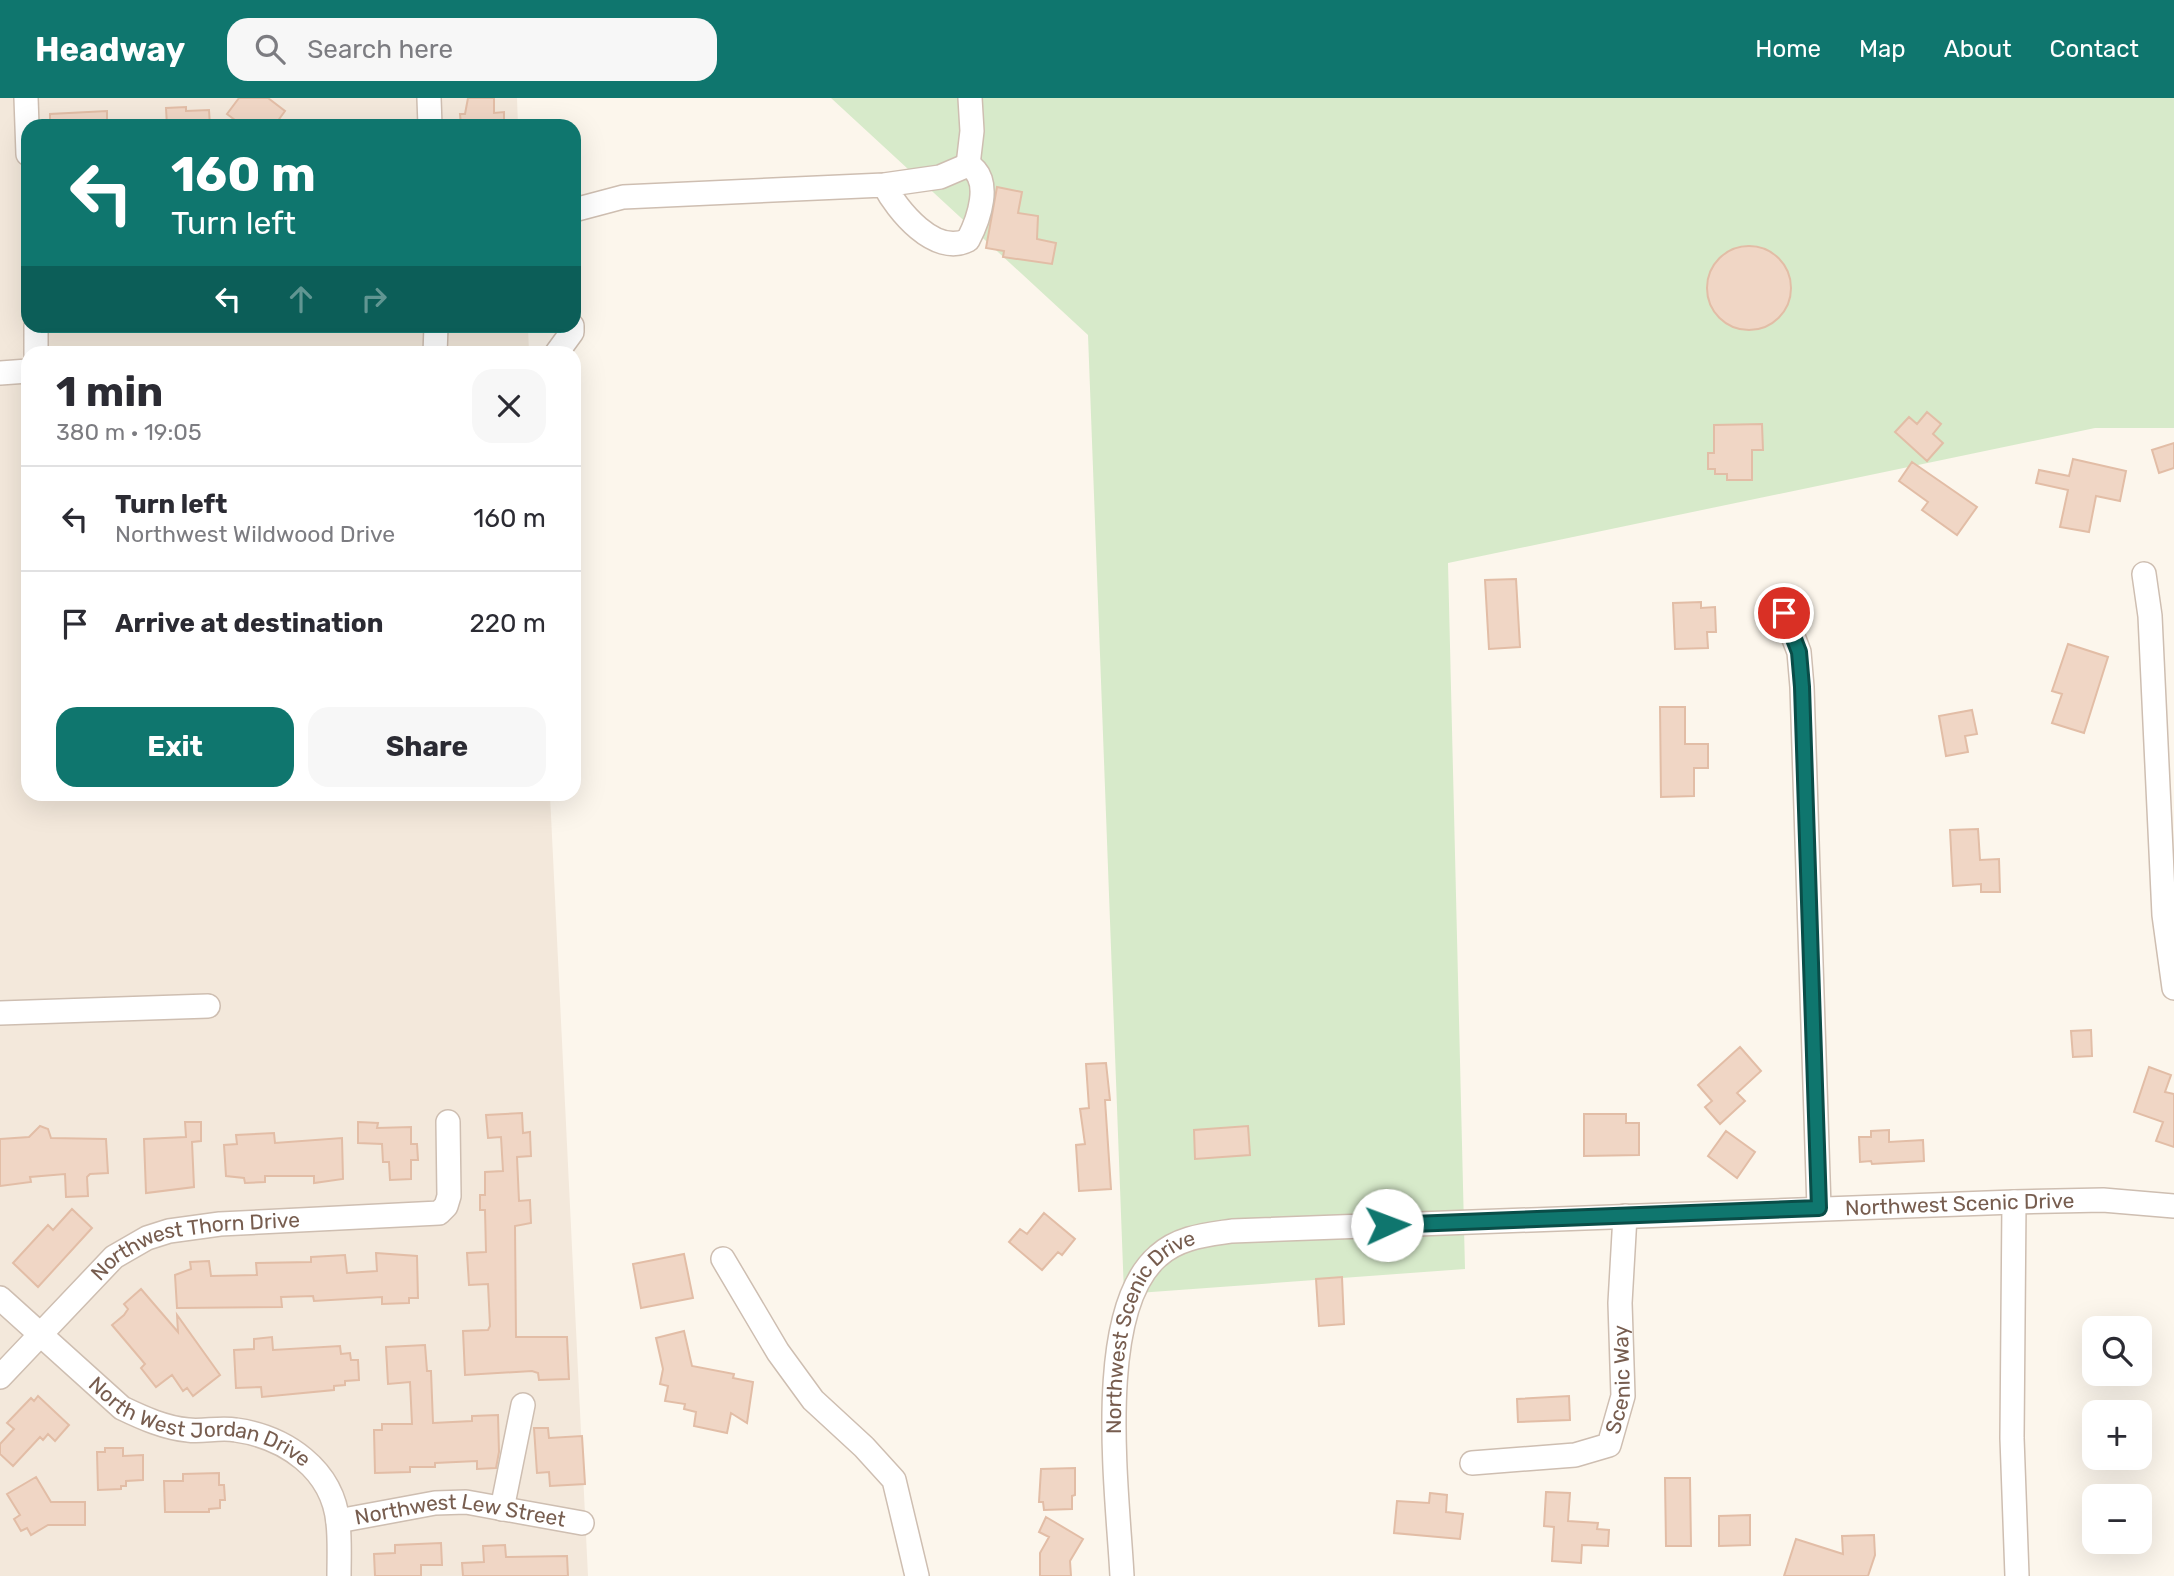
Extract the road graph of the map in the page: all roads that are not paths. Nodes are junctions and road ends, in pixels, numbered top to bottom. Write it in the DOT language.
graph roads {
  1 [pos="26,98"];
  2 [pos="429,98"];
  3 [pos="970,98"];
  4 [pos="27,119"];
  5 [pos="430,119"];
  6 [pos="968,164"];
  7 [pos="884,185"];
  8 [pos="581,208"];
  9 [pos="21,372"];
  10 [pos="0,373"];
  11 [pos="2144,574"];
  12 [pos="1784,613"];
  13 [pos="2170,929"];
  14 [pos="2174,988"];
  15 [pos="208,1006"];
  16 [pos="0,1013"];
  17 [pos="448,1122"];
  18 [pos="2014,1202"];
  19 [pos="2174,1206"];
  20 [pos="1819,1208"];
  21 [pos="1625,1216"];
  22 [pos="723,1259"];
  23 [pos="0,1298"];
  24 [pos="40,1335"];
  25 [pos="0,1377"];
  26 [pos="523,1405"];
  27 [pos="1472,1463"];
  28 [pos="502,1509"];
  29 [pos="338,1521"];
  30 [pos="582,1523"];
  31 [pos="340,1576"];
  32 [pos="917,1576"];
  33 [pos="1122,1576"];
  34 [pos="2017,1576"];
  1 -- 4 [label="street"];
  2 -- 5 [label="street"];
  3 -- 6 [label="street"];
  6 -- 7 [label="street"];
  6 -- 7 [label="street"];
  7 -- 8 [label="street"];
  9 -- 10 [label="street"];
  11 -- 13 [label="street"];
  12 -- 20 [label="street"];
  13 -- 14 [label="street"];
  15 -- 16 [label="street"];
  17 -- 24 [label="street, Northwest Thorn Drive"];
  18 -- 19 [label="street, Northwest Scenic Drive"];
  18 -- 20 [label="street, Northwest Scenic Drive"];
  18 -- 34 [label="street"];
  20 -- 21 [label="street, Northwest Scenic Drive"];
  21 -- 27 [label="street, Scenic Way"];
  21 -- 33 [label="street, Northwest Scenic Drive"];
  22 -- 32 [label="street"];
  23 -- 24 [label="street, North West Jordan Drive"];
  24 -- 25 [label="street, Northwest Thorn Drive"];
  24 -- 29 [label="street, North West Jordan Drive"];
  26 -- 28 [label="street"];
  28 -- 29 [label="street, Northwest Lew Street"];
  28 -- 30 [label="street, Northwest Lew Street"];
  29 -- 31 [label="street, North West Jordan Drive"];
}
